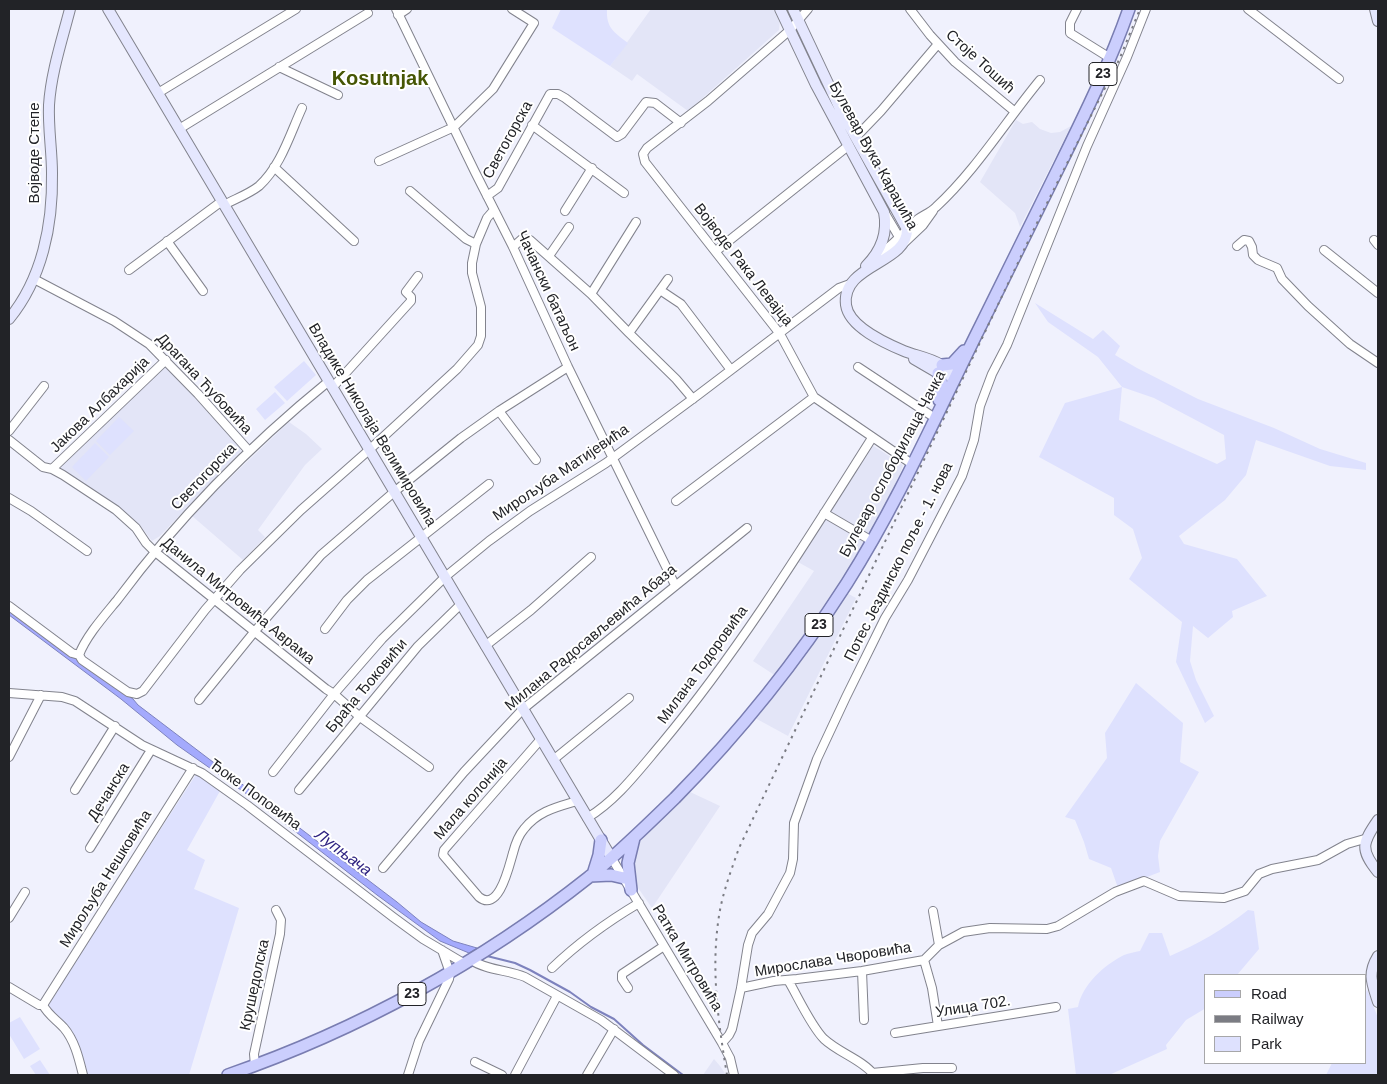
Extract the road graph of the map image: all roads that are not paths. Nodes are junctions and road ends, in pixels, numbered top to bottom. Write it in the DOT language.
graph roads {
  1 [pos="70,9"];
  2 [pos="296,9"];
  3 [pos="407,9"];
  4 [pos="512,9"];
  5 [pos="780,9"];
  6 [pos="793,9"];
  7 [pos="808,9"];
  8 [pos="910,9"];
  9 [pos="1077,9"];
  10 [pos="1129,9"];
  11 [pos="1146,9"];
  12 [pos="1248,9"];
  13 [pos="1375,9"];
  14 [pos="111,10"];
  15 [pos="397,12"];
  16 [pos="368,13"];
  17 [pos="798,19"];
  18 [pos="1378,21"];
  19 [pos="790,30"];
  20 [pos="938,44"];
  21 [pos="1110,58"];
  22 [pos="279,67"];
  23 [pos="1339,79"];
  24 [pos="1040,80"];
  25 [pos="158,93"];
  26 [pos="338,94"];
  27 [pos="302,108"];
  28 [pos="1014,111"];
  29 [pos="681,123"];
  30 [pos="532,125"];
  31 [pos="454,127"];
  32 [pos="179,129"];
  33 [pos="856,137"];
  34 [pos="848,146"];
  35 [pos="379,161"];
  36 [pos="274,167"];
  37 [pos="592,168"];
  38 [pos="410,190"];
  39 [pos="624,193"];
  40 [pos="487,196"];
  41 [pos="223,203"];
  42 [pos="935,208"];
  43 [pos="494,210"];
  44 [pos="565,211"];
  45 [pos="884,212"];
  46 [pos="636,222"];
  47 [pos="569,227"];
  48 [pos="907,229"];
  49 [pos="167,240"];
  50 [pos="901,240"];
  51 [pos="354,241"];
  52 [pos="476,244"];
  53 [pos="1237,246"];
  54 [pos="513,247"];
  55 [pos="1324,250"];
  56 [pos="716,252"];
  57 [pos="877,254"];
  58 [pos="549,256"];
  59 [pos="129,270"];
  60 [pos="860,274"];
  61 [pos="418,276"];
  62 [pos="34,279"];
  63 [pos="668,279"];
  64 [pos="850,284"];
  65 [pos="660,290"];
  66 [pos="203,291"];
  67 [pos="1378,293"];
  68 [pos="591,294"];
  69 [pos="9,319"];
  70 [pos="629,332"];
  71 [pos="780,334"];
  72 [pos="970,348"];
  73 [pos="166,360"];
  74 [pos="1378,363"];
  75 [pos="568,367"];
  76 [pos="858,367"];
  77 [pos="940,369"];
  78 [pos="731,370"];
  79 [pos="954,377"];
  80 [pos="331,384"];
  81 [pos="44,386"];
  82 [pos="814,397"];
  83 [pos="693,399"];
  84 [pos="499,411"];
  85 [pos="937,414"];
  86 [pos="9,431"];
  87 [pos="872,438"];
  88 [pos="9,440"];
  89 [pos="369,450"];
  90 [pos="249,451"];
  91 [pos="613,458"];
  92 [pos="536,460"];
  93 [pos="912,464"];
  94 [pos="52,469"];
  95 [pos="489,484"];
  96 [pos="394,492"];
  97 [pos="9,498"];
  98 [pos="676,501"];
  99 [pos="824,513"];
  100 [pos="747,528"];
  101 [pos="420,536"];
  102 [pos="872,541"];
  103 [pos="87,551"];
  104 [pos="154,551"];
  105 [pos="591,557"];
  106 [pos="445,577"];
  107 [pos="675,585"];
  108 [pos="214,599"];
  109 [pos="461,604"];
  110 [pos="9,606"];
  111 [pos="325,629"];
  112 [pos="255,631"];
  113 [pos="485,646"];
  114 [pos="79,655"];
  115 [pos="9,693"];
  116 [pos="334,694"];
  117 [pos="41,695"];
  118 [pos="629,698"];
  119 [pos="199,700"];
  120 [pos="523,709"];
  121 [pos="360,717"];
  122 [pos="115,726"];
  123 [pos="541,740"];
  124 [pos="151,750"];
  125 [pos="9,757"];
  126 [pos="553,760"];
  127 [pos="429,767"];
  128 [pos="193,768"];
  129 [pos="273,772"];
  130 [pos="75,790"];
  131 [pos="299,790"];
  132 [pos="577,801"];
  133 [pos="587,818"];
  134 [pos="1378,820"];
  135 [pos="1368,838"];
  136 [pos="631,840"];
  137 [pos="602,842"];
  138 [pos="90,848"];
  139 [pos="611,857"];
  140 [pos="383,868"];
  141 [pos="1378,872"];
  142 [pos="592,875"];
  143 [pos="624,878"];
  144 [pos="631,890"];
  145 [pos="25,892"];
  146 [pos="638,903"];
  147 [pos="276,910"];
  148 [pos="933,911"];
  149 [pos="9,918"];
  150 [pos="664,946"];
  151 [pos="939,946"];
  152 [pos="442,950"];
  153 [pos="1378,956"];
  154 [pos="924,960"];
  155 [pos="468,962"];
  156 [pos="552,968"];
  157 [pos="862,971"];
  158 [pos="450,973"];
  159 [pos="788,980"];
  160 [pos="9,987"];
  161 [pos="628,988"];
  162 [pos="741,988"];
  163 [pos="558,996"];
  164 [pos="1378,1002"];
  165 [pos="43,1005"];
  166 [pos="1056,1007"];
  167 [pos="864,1020"];
  168 [pos="938,1026"];
  169 [pos="614,1029"];
  170 [pos="894,1033"];
  171 [pos="722,1043"];
  172 [pos="475,1062"];
  173 [pos="255,1066"];
  174 [pos="952,1068"];
  175 [pos="873,1074"];
  176 [pos="83,1075"];
  177 [pos="228,1075"];
  178 [pos="408,1075"];
  179 [pos="502,1075"];
  180 [pos="514,1075"];
  181 [pos="586,1075"];
  182 [pos="674,1075"];
  183 [pos="734,1075"];
  1 -- 62 [label="street, Војводе Степе"];
  2 -- 25 [label="street"];
  3 -- 15 [label="street"];
  4 -- 31 [label="street"];
  5 -- 19 [label="street, Булевар Вука Караџића"];
  6 -- 17 [label="street, Булевар Вука Караџића"];
  7 -- 17 [label="street"];
  8 -- 20 [label="street, Стоје Тошић"];
  9 -- 21 [label="street"];
  10 -- 21 [label="main road, Булевар ослободилаца Чачка / 23"];
  11 -- 162 [label="street, Потес Јездинско поље - 1. нова"];
  12 -- 23 [label="street"];
  13 -- 18 [label="street"];
  14 -- 25 [label="street, Владике Николаја Велимировића"];
  15 -- 31 [label="street, Чачански батаљон"];
  16 -- 22 [label="street"];
  17 -- 19 [label="street"];
  17 -- 33 [label="street, Булевар Вука Караџића"];
  19 -- 29 [label="street"];
  19 -- 34 [label="street, Булевар Вука Караџића"];
  20 -- 28 [label="street, Стоје Тошић"];
  20 -- 33 [label="street"];
  21 -- 72 [label="main road, Булевар ослободилаца Чачка / 23"];
  22 -- 26 [label="street"];
  22 -- 32 [label="street"];
  24 -- 28 [label="street"];
  25 -- 32 [label="street, Владике Николаја Велимировића"];
  27 -- 36 [label="street"];
  28 -- 42 [label="street"];
  29 -- 30 [label="street, Светогорска"];
  29 -- 56 [label="street, Војводе Рака Левајца"];
  30 -- 37 [label="street"];
  30 -- 40 [label="street, Светогорска"];
  31 -- 35 [label="street"];
  31 -- 40 [label="street, Чачански батаљон"];
  32 -- 41 [label="street, Владике Николаја Велимировића"];
  33 -- 48 [label="street, Булевар Вука Караџића"];
  34 -- 45 [label="street, Булевар Вука Караџића"];
  34 -- 56 [label="street"];
  36 -- 41 [label="street"];
  36 -- 51 [label="street"];
  37 -- 39 [label="street"];
  37 -- 44 [label="street"];
  38 -- 52 [label="street"];
  40 -- 43 [label="street, Чачански батаљон"];
  41 -- 49 [label="street"];
  41 -- 80 [label="street, Владике Николаја Велимировића"];
  42 -- 48 [label="street"];
  42 -- 50 [label="street"];
  43 -- 52 [label="street"];
  43 -- 54 [label="street, Чачански батаљон"];
  45 -- 50 [label="street, Булевар Вука Караџића"];
  45 -- 57 [label="street"];
  46 -- 68 [label="street"];
  47 -- 58 [label="street"];
  48 -- 50 [label="street, Булевар Вука Караџића"];
  49 -- 59 [label="street"];
  49 -- 66 [label="street"];
  50 -- 57 [label="street"];
  50 -- 60 [label="street, Мирољуба Матијевића"];
  52 -- 89 [label="street"];
  53 -- 74 [label="street"];
  54 -- 58 [label="street"];
  54 -- 75 [label="street, Чачански батаљон"];
  55 -- 67 [label="street"];
  56 -- 71 [label="street, Војводе Рака Левајца"];
  57 -- 60 [label="street"];
  58 -- 68 [label="street"];
  60 -- 64 [label="street, Мирољуба Матијевића"];
  61 -- 80 [label="street, Светогорска"];
  62 -- 69 [label="street, Војводе Степе"];
  62 -- 73 [label="street, Драгана Ћубовића"];
  63 -- 65 [label="street"];
  64 -- 71 [label="street, Мирољуба Матијевића"];
  64 -- 77 [label="street"];
  65 -- 70 [label="street"];
  65 -- 78 [label="street"];
  68 -- 70 [label="street"];
  70 -- 83 [label="street"];
  71 -- 78 [label="street, Мирољуба Матијевића"];
  71 -- 82 [label="street, Војводе Рака Левајца"];
  72 -- 77 [label="main road"];
  72 -- 79 [label="main road, Булевар ослободилаца Чачка / 23"];
  73 -- 90 [label="street, Драгана Ћубовића"];
  73 -- 94 [label="street, Јакова Албахарија"];
  75 -- 84 [label="street"];
  75 -- 91 [label="street, Чачански батаљон"];
  76 -- 85 [label="street"];
  77 -- 79 [label="street"];
  77 -- 85 [label="main road"];
  78 -- 83 [label="street, Мирољуба Матијевића"];
  79 -- 85 [label="main road, Булевар ослободилаца Чачка / 23"];
  80 -- 89 [label="street, Владике Николаја Велимировића"];
  80 -- 90 [label="street, Светогорска"];
  81 -- 86 [label="street"];
  82 -- 87 [label="street, Војводе Рака Левајца"];
  82 -- 98 [label="street"];
  83 -- 91 [label="street, Мирољуба Матијевића"];
  84 -- 92 [label="street"];
  84 -- 96 [label="street"];
  85 -- 93 [label="main road, Булевар ослободилаца Чачка / 23"];
  87 -- 93 [label="street, Војводе Рака Левајца"];
  87 -- 99 [label="street, Милана Тодоровића"];
  88 -- 94 [label="street, Данила Митровића Аврама"];
  89 -- 96 [label="street, Владике Николаја Велимировића"];
  89 -- 108 [label="street"];
  90 -- 104 [label="street, Светогорска"];
  91 -- 106 [label="street, Мирољуба Матијевића"];
  91 -- 107 [label="street, Чачански батаљон"];
  93 -- 102 [label="main road, Булевар ослободилаца Чачка / 23"];
  94 -- 104 [label="street, Данила Митровића Аврама"];
  95 -- 101 [label="street"];
  96 -- 101 [label="street, Владике Николаја Велимировића"];
  96 -- 112 [label="street"];
  97 -- 103 [label="street"];
  99 -- 102 [label="street"];
  99 -- 133 [label="street, Милана Тодоровића"];
  100 -- 107 [label="street, Милана Радосављевића Абаза"];
  101 -- 106 [label="street, Владике Николаја Велимировића"];
  101 -- 111 [label="street"];
  102 -- 136 [label="main road, Булевар ослободилаца Чачка / 23"];
  104 -- 108 [label="street, Данила Митровића Аврама"];
  104 -- 114 [label="street, Светогорска"];
  105 -- 113 [label="street"];
  106 -- 109 [label="street, Владике Николаја Велимировића"];
  106 -- 116 [label="street, Мирољуба Матијевића"];
  107 -- 120 [label="street, Милана Радосављевића Абаза"];
  108 -- 112 [label="street, Данила Митровића Аврама"];
  108 -- 114 [label="street"];
  109 -- 113 [label="street, Владике Николаја Велимировића"];
  109 -- 121 [label="street, Браћа Ђоковићи"];
  110 -- 114 [label="street"];
  112 -- 116 [label="street, Данила Митровића Аврама"];
  112 -- 119 [label="street"];
  113 -- 120 [label="street, Владике Николаја Велимировића"];
  115 -- 117 [label="street, Ђоке Поповића"];
  116 -- 121 [label="street, Данила Митровића Аврама"];
  116 -- 129 [label="street, Мирољуба Матијевића"];
  117 -- 122 [label="street, Ђоке Поповића"];
  117 -- 125 [label="street"];
  118 -- 126 [label="street"];
  120 -- 123 [label="street, Владике Николаја Велимировића"];
  120 -- 140 [label="street, Милана Радосављевића Абаза"];
  121 -- 127 [label="street, Данила Митровића Аврама"];
  121 -- 131 [label="street, Браћа Ђоковићи"];
  122 -- 124 [label="street, Ђоке Поповића"];
  122 -- 130 [label="street"];
  123 -- 126 [label="street, Владике Николаја Велимировића"];
  123 -- 132 [label="street, Мала колонија"];
  124 -- 128 [label="street, Ђоке Поповића"];
  124 -- 138 [label="street, Дечанска"];
  126 -- 132 [label="street, Владике Николаја Велимировића"];
  128 -- 152 [label="street, Ђоке Поповића"];
  128 -- 165 [label="street, Мирољуба Нешковића"];
  132 -- 133 [label="street, Владике Николаја Велимировића"];
  133 -- 137 [label="street, Владике Николаја Велимировића"];
  134 -- 135 [label="street"];
  135 -- 141 [label="street"];
  135 -- 151 [label="street, Мирослава Чворовића"];
  136 -- 137 [label="main road"];
  136 -- 139 [label="main road, Булевар ослободилаца Чачка / 23"];
  136 -- 144 [label="main road"];
  137 -- 139 [label="street, Владике Николаја Велимировића"];
  137 -- 142 [label="main road"];
  139 -- 142 [label="main road, Булевар ослободилаца Чачка / 23"];
  139 -- 143 [label="street, Ратка Митровића"];
  142 -- 143 [label="main road"];
  142 -- 155 [label="main road, Булевар ослободилаца Чачка / 23"];
  143 -- 144 [label="street, Ратка Митровића"];
  144 -- 146 [label="street, Ратка Митровића"];
  145 -- 149 [label="street"];
  146 -- 150 [label="street, Ратка Митровића"];
  146 -- 156 [label="street"];
  147 -- 173 [label="street, Крушедолска"];
  148 -- 151 [label="street"];
  150 -- 161 [label="street"];
  150 -- 171 [label="street, Ратка Митровића"];
  151 -- 154 [label="street, Мирослава Чворовића"];
  152 -- 155 [label="street, Ђоке Поповића"];
  152 -- 158 [label="street"];
  153 -- 164 [label="street"];
  154 -- 157 [label="street, Мирослава Чворовића"];
  154 -- 168 [label="street"];
  155 -- 158 [label="main road, Булевар ослободилаца Чачка / 23"];
  155 -- 163 [label="street, Ђоке Поповића"];
  157 -- 159 [label="street, Мирослава Чворовића"];
  157 -- 167 [label="street"];
  158 -- 173 [label="main road, Булевар ослободилаца Чачка / 23"];
  158 -- 178 [label="street"];
  159 -- 162 [label="street, Мирослава Чворовића"];
  159 -- 175 [label="street"];
  160 -- 165 [label="street"];
  162 -- 171 [label="street, Потес Јездинско поље - 1. нова"];
  163 -- 169 [label="street, Ђоке Поповића"];
  163 -- 180 [label="street"];
  165 -- 176 [label="street"];
  166 -- 168 [label="street, Улица 702."];
  168 -- 170 [label="street, Улица 702."];
  169 -- 181 [label="street"];
  169 -- 182 [label="street, Ђоке Поповића"];
  171 -- 183 [label="street, Ратка Митровића"];
  172 -- 179 [label="street"];
  173 -- 177 [label="main road, Булевар ослободилаца Чачка / 23"];
  174 -- 175 [label="street"];
}
